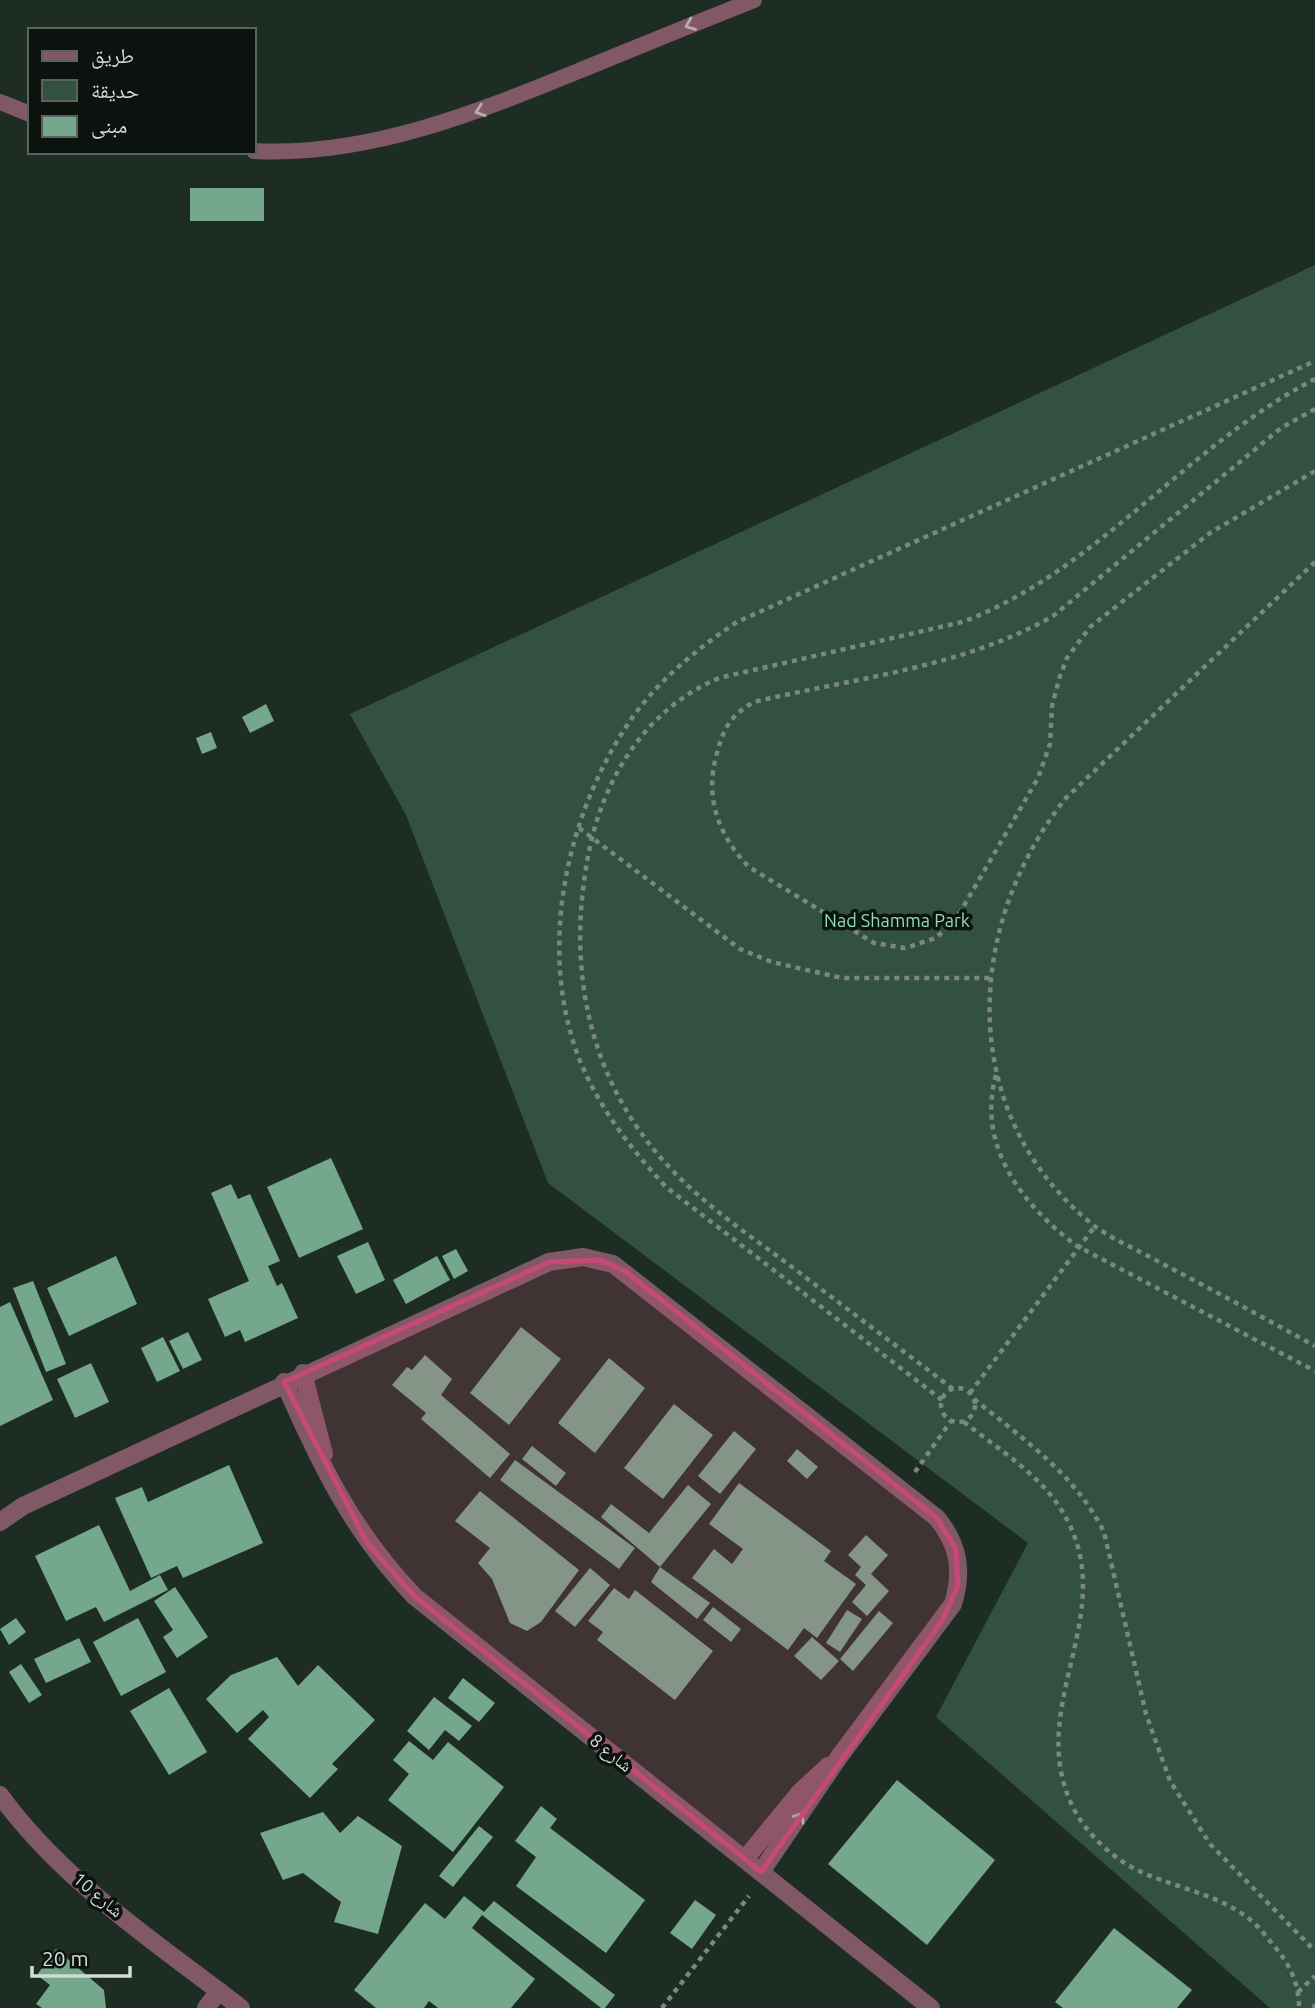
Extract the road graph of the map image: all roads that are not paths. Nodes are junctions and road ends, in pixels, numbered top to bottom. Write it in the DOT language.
graph roads {
  1 [pos="754,0"];
  2 [pos="0,102"];
  3 [pos="28,113"];
  4 [pos="256,151"];
  5 [pos="303,1373"];
  6 [pos="284,1382"];
  7 [pos="325,1468"];
  8 [pos="23,1506"];
  9 [pos="0,1509"];
  10 [pos="0,1522"];
  11 [pos="839,1757"];
  12 [pos="0,1795"];
  13 [pos="745,1859"];
  14 [pos="763,1874"];
  15 [pos="219,1991"];
  16 [pos="206,2008"];
  17 [pos="241,2008"];
  18 [pos="931,2008"];
  1 -- 4 [label="lane, one-way"];
  2 -- 3 [label="lane"];
  5 -- 6 [label="street"];
  5 -- 7 [label="street, شارع 8"];
  5 -- 11 [label="street"];
  6 -- 7 [label="street, شارع 8"];
  6 -- 8 [label="street"];
  7 -- 13 [label="street, شارع 8"];
  8 -- 9 [label="street"];
  8 -- 10 [label="street"];
  11 -- 13 [label="street"];
  14 -- 11 [label="street, one-way"];
  12 -- 15 [label="street, شارع 10"];
  13 -- 14 [label="street, شارع 8"];
  14 -- 18 [label="street, شارع 8"];
  15 -- 16 [label="street"];
  15 -- 17 [label="street, شارع 10"];
}
